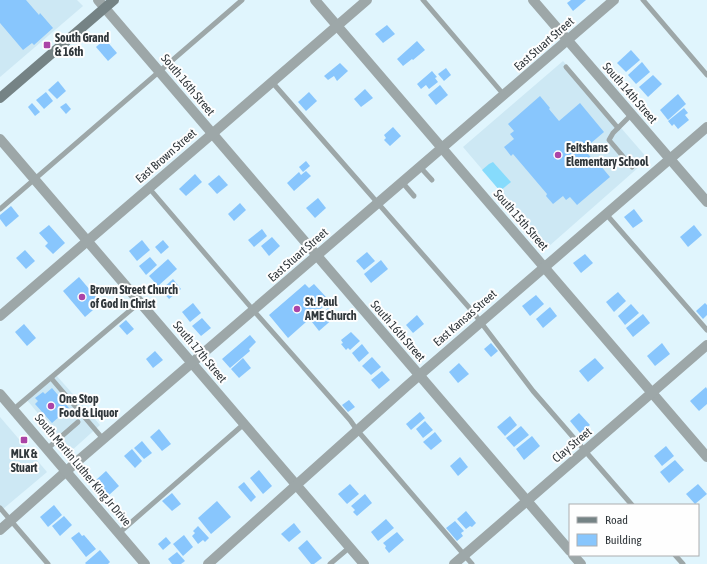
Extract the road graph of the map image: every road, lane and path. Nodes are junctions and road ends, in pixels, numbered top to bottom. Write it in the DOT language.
graph roads {
  1 [pos="98,0"];
  2 [pos="114,0"];
  3 [pos="242,0"];
  4 [pos="315,0"];
  5 [pos="367,0"];
  6 [pos="423,0"];
  7 [pos="533,0"];
  8 [pos="614,0"];
  9 [pos="643,0"];
  10 [pos="105,8"];
  11 [pos="337,25"];
  12 [pos="567,40"];
  13 [pos="566,67"];
  14 [pos="159,71"];
  15 [pos="707,76"];
  16 [pos="272,82"];
  17 [pos="504,95"];
  18 [pos="0,98"];
  19 [pos="631,115"];
  20 [pos="707,127"];
  21 [pos="618,128"];
  22 [pos="212,134"];
  23 [pos="0,139"];
  24 [pos="442,148"];
  25 [pos="670,160"];
  26 [pos="420,167"];
  27 [pos="632,168"];
  28 [pos="34,180"];
  29 [pos="432,180"];
  30 [pos="402,182"];
  31 [pos="150,188"];
  32 [pos="414,196"];
  33 [pos="707,202"];
  34 [pos="378,203"];
  35 [pos="0,209"];
  36 [pos="606,214"];
  37 [pos="87,241"];
  38 [pos="317,256"];
  39 [pos="544,267"];
  40 [pos="140,302"];
  41 [pos="254,311"];
  42 [pos="0,316"];
  43 [pos="480,322"];
  44 [pos="707,330"];
  45 [pos="707,345"];
  46 [pos="192,364"];
  47 [pos="420,375"];
  48 [pos="51,378"];
  49 [pos="652,393"];
  50 [pos="0,394"];
  51 [pos="14,409"];
  52 [pos="78,422"];
  53 [pos="244,424"];
  54 [pos="357,430"];
  55 [pos="104,440"];
  56 [pos="47,448"];
  57 [pos="585,451"];
  58 [pos="707,457"];
  59 [pos="67,472"];
  60 [pos="296,484"];
  61 [pos="526,501"];
  62 [pos="631,504"];
  63 [pos="0,508"];
  64 [pos="11,521"];
  65 [pos="0,530"];
  66 [pos="119,533"];
  67 [pos="350,547"];
  68 [pos="569,550"];
  69 [pos="464,555"];
  70 [pos="574,556"];
  71 [pos="676,556"];
  72 [pos="48,564"];
  73 [pos="145,564"];
  74 [pos="208,564"];
  75 [pos="330,564"];
  76 [pos="364,564"];
  77 [pos="454,564"];
  78 [pos="472,564"];
  79 [pos="581,564"];
  80 [pos="683,564"];
  1 -- 10 [label="street, South 16th Street"];
  2 -- 10 [label="main road"];
  3 -- 14 [label="lane"];
  4 -- 11 [label="street, South 15th Street"];
  5 -- 11 [label="street, East Brown Street"];
  6 -- 17 [label="lane"];
  7 -- 12 [label="street, South 14th Street"];
  8 -- 12 [label="street, East Stuart Street"];
  9 -- 15 [label="lane"];
  10 -- 14 [label="street, South 16th Street"];
  10 -- 18 [label="main road"];
  11 -- 16 [label="street, East Brown Street"];
  11 -- 24 [label="street, South 15th Street"];
  12 -- 17 [label="street, East Stuart Street"];
  12 -- 19 [label="street, South 14th Street"];
  13 -- 21 [label="lane"];
  14 -- 22 [label="street, South 16th Street"];
  14 -- 28 [label="lane"];
  16 -- 22 [label="street, East Brown Street"];
  16 -- 34 [label="lane"];
  17 -- 24 [label="street, East Stuart Street"];
  19 -- 21 [label="lane"];
  19 -- 25 [label="street, South 14th Street"];
  20 -- 25 [label="street, East Kansas Street"];
  21 -- 27 [label="lane"];
  22 -- 31 [label="street, East Brown Street"];
  22 -- 38 [label="street, South 16th Street"];
  23 -- 28 [label="street, South 17th Street"];
  24 -- 26 [label="street, East Stuart Street"];
  24 -- 39 [label="street, South 15th Street"];
  25 -- 33 [label="street, South 14th Street"];
  25 -- 36 [label="street, East Kansas Street"];
  26 -- 29 [label="lane"];
  26 -- 30 [label="street, East Stuart Street"];
  28 -- 35 [label="lane"];
  28 -- 37 [label="street, South 17th Street"];
  30 -- 32 [label="lane"];
  30 -- 34 [label="street, East Stuart Street"];
  31 -- 37 [label="street, East Brown Street"];
  31 -- 41 [label="lane"];
  34 -- 38 [label="street, East Stuart Street"];
  34 -- 43 [label="lane"];
  36 -- 39 [label="street, East Kansas Street"];
  36 -- 44 [label="lane"];
  37 -- 40 [label="street, South 17th Street"];
  37 -- 42 [label="street, East Brown Street"];
  38 -- 41 [label="street, East Stuart Street"];
  38 -- 47 [label="street, South 16th Street"];
  39 -- 43 [label="street, East Kansas Street"];
  39 -- 49 [label="street, South 15th Street"];
  40 -- 46 [label="street, South 17th Street"];
  40 -- 48 [label="lane"];
  41 -- 46 [label="street, East Stuart Street"];
  41 -- 54 [label="lane"];
  43 -- 47 [label="street, East Kansas Street"];
  43 -- 57 [label="lane"];
  45 -- 49 [label="street, Clay Street"];
  46 -- 53 [label="street, South 17th Street"];
  46 -- 55 [label="street, East Stuart Street"];
  47 -- 54 [label="street, East Kansas Street"];
  47 -- 61 [label="street, South 16th Street"];
  48 -- 51 [label="lane"];
  48 -- 55 [label="lane"];
  49 -- 57 [label="street, Clay Street"];
  49 -- 58 [label="street, South 15th Street"];
  50 -- 51 [label="street, South Martin Luther King Jr Drive"];
  51 -- 56 [label="street, South Martin Luther King Jr Drive"];
  52 -- 56 [label="lane"];
  53 -- 60 [label="street, South 17th Street"];
  53 -- 66 [label="lane"];
  54 -- 60 [label="street, East Kansas Street"];
  54 -- 69 [label="lane"];
  55 -- 59 [label="street, East Stuart Street"];
  56 -- 59 [label="street, South Martin Luther King Jr Drive"];
  57 -- 61 [label="street, Clay Street"];
  57 -- 62 [label="lane"];
  59 -- 64 [label="street, East Stuart Street"];
  59 -- 66 [label="street, South Martin Luther King Jr Drive"];
  60 -- 67 [label="street, South 17th Street"];
  60 -- 74 [label="street, East Kansas Street"];
  61 -- 68 [label="street, South 16th Street"];
  61 -- 69 [label="street, Clay Street"];
  63 -- 64 [label="lane"];
  64 -- 65 [label="street, East Stuart Street"];
  64 -- 72 [label="lane"];
  66 -- 73 [label="street, South Martin Luther King Jr Drive"];
  67 -- 75 [label="lane"];
  67 -- 76 [label="street, South 17th Street"];
  69 -- 77 [label="street, Clay Street"];
  69 -- 78 [label="lane"];
  70 -- 79 [label="street"];
  71 -- 80 [label="lane"];
}
